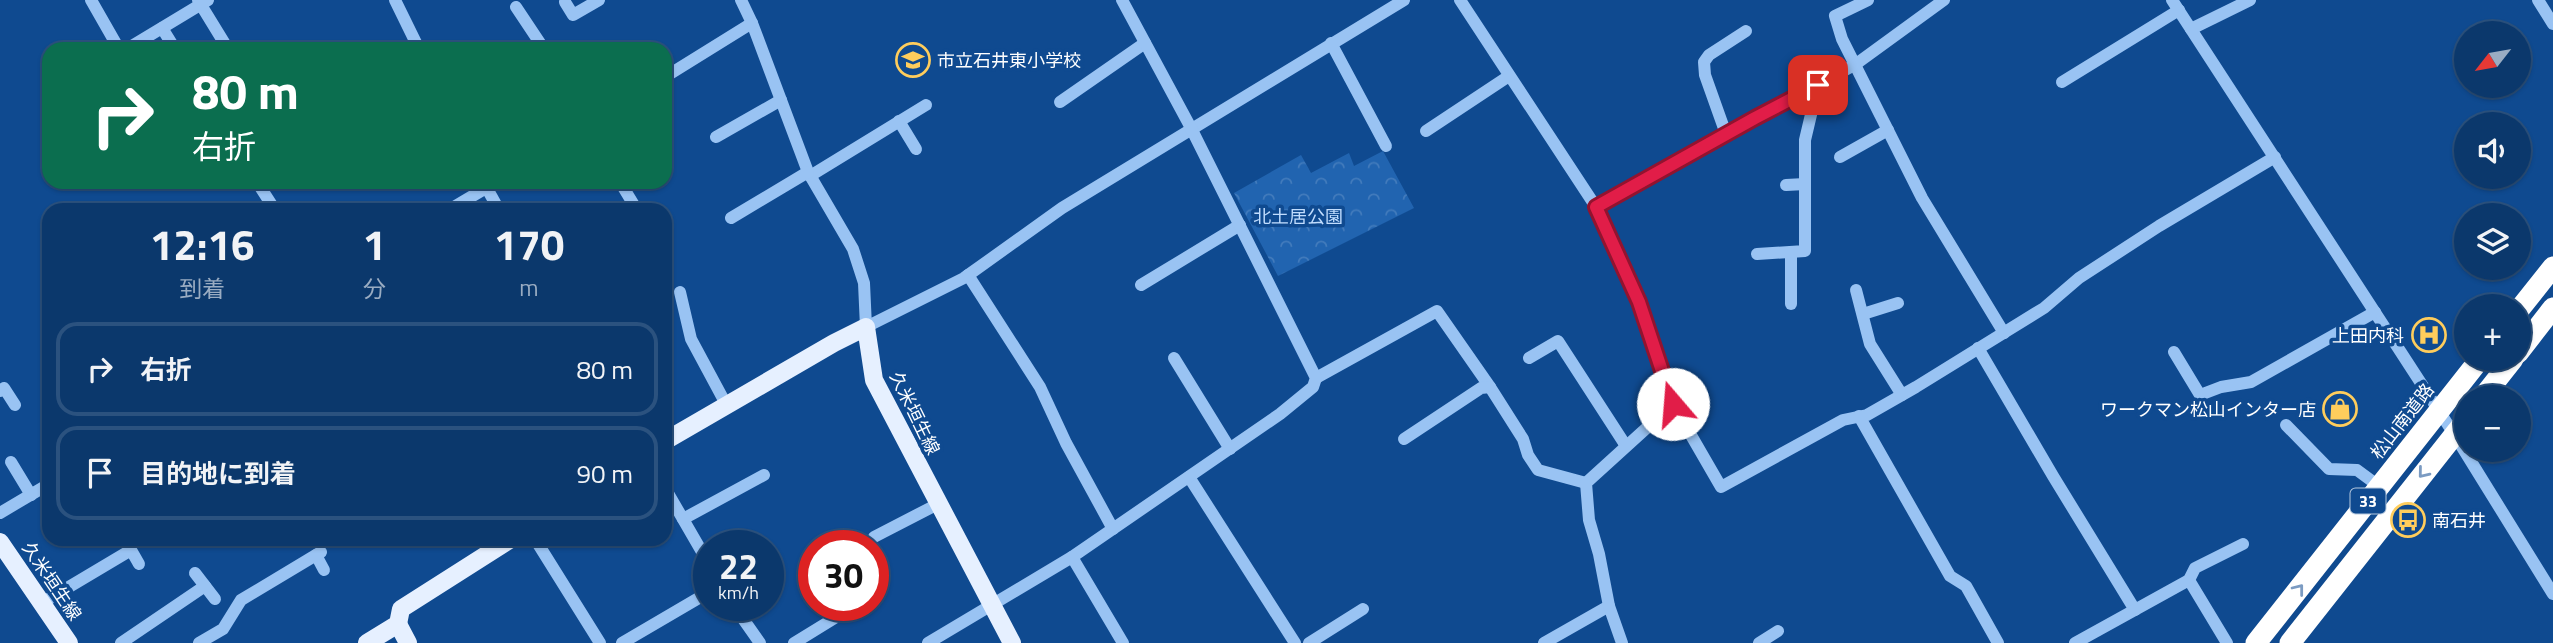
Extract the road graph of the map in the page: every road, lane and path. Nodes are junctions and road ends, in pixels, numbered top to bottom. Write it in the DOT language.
graph roads {
  1 [pos="91,0"];
  2 [pos="395,0"];
  3 [pos="598,0"];
  4 [pos="741,0"];
  5 [pos="1122,0"];
  6 [pos="1404,0"];
  7 [pos="1460,0"];
  8 [pos="1868,0"];
  9 [pos="1944,0"];
  10 [pos="2250,0"];
  11 [pos="2538,0"];
  12 [pos="202,1"];
  13 [pos="565,2"];
  14 [pos="2175,5"];
  15 [pos="516,7"];
  16 [pos="752,23"];
  17 [pos="2553,24"];
  18 [pos="162,28"];
  19 [pos="2191,29"];
  20 [pos="1746,31"];
  21 [pos="115,42"];
  22 [pos="139,42"];
  23 [pos="171,42"];
  24 [pos="224,42"];
  25 [pos="416,42"];
  26 [pos="539,42"];
  27 [pos="1145,43"];
  28 [pos="1331,43"];
  29 [pos="1856,64"];
  30 [pos="672,73"];
  31 [pos="1509,76"];
  32 [pos="2062,82"];
  33 [pos="1818,85"];
  34 [pos="781,100"];
  35 [pos="1060,102"];
  36 [pos="926,105"];
  37 [pos="899,121"];
  38 [pos="1191,128"];
  39 [pos="1888,130"];
  40 [pos="1426,131"];
  41 [pos="1727,134"];
  42 [pos="716,137"];
  43 [pos="1386,146"];
  44 [pos="916,149"];
  45 [pos="1840,157"];
  46 [pos="2275,157"];
  47 [pos="809,174"];
  48 [pos="1805,184"];
  49 [pos="1786,185"];
  50 [pos="481,189"];
  51 [pos="460,203"];
  52 [pos="1596,207"];
  53 [pos="731,218"];
  54 [pos="1240,225"];
  55 [pos="1791,252"];
  56 [pos="1757,254"];
  57 [pos="2553,267"];
  58 [pos="968,275"];
  59 [pos="1141,285"];
  60 [pos="1856,290"];
  61 [pos="680,292"];
  62 [pos="2531,295"];
  63 [pos="1898,303"];
  64 [pos="1791,304"];
  65 [pos="2553,308"];
  66 [pos="2375,312"];
  67 [pos="1863,314"];
  68 [pos="866,327"];
  69 [pos="2004,333"];
  70 [pos="2531,336"];
  71 [pos="1978,348"];
  72 [pos="2174,352"];
  73 [pos="1174,358"];
  74 [pos="1529,358"];
  75 [pos="2471,371"];
  76 [pos="2504,371"];
  77 [pos="1316,377"];
  78 [pos="2493,385"];
  79 [pos="1490,387"];
  80 [pos="0,391"];
  81 [pos="1902,395"];
  82 [pos="1673,404"];
  83 [pos="15,405"];
  84 [pos="727,406"];
  85 [pos="2439,411"];
  86 [pos="1859,416"];
  87 [pos="2454,422"];
  88 [pos="2286,425"];
  89 [pos="2454,435"];
  90 [pos="672,437"];
  91 [pos="1404,439"];
  92 [pos="1626,446"];
  93 [pos="1230,449"];
  94 [pos="11,461"];
  95 [pos="2479,462"];
  96 [pos="764,475"];
  97 [pos="1189,477"];
  98 [pos="1586,483"];
  99 [pos="2379,487"];
  100 [pos="42,488"];
  101 [pos="31,495"];
  102 [pos="672,500"];
  103 [pos="938,504"];
  104 [pos="0,513"];
  105 [pos="683,519"];
  106 [pos="1113,529"];
  107 [pos="888,530"];
  108 [pos="693,536"];
  109 [pos="0,542"];
  110 [pos="2243,544"];
  111 [pos="500,546"];
  112 [pos="539,546"];
  113 [pos="1072,557"];
  114 [pos="139,564"];
  115 [pos="324,570"];
  116 [pos="195,573"];
  117 [pos="2189,580"];
  118 [pos="205,586"];
  119 [pos="2553,594"];
  120 [pos="215,599"];
  121 [pos="693,601"];
  122 [pos="42,603"];
  123 [pos="993,606"];
  124 [pos="1609,606"];
  125 [pos="1363,609"];
  126 [pos="2135,610"];
  127 [pos="745,621"];
  128 [pos="830,621"];
  129 [pos="398,624"];
  130 [pos="1778,631"];
  131 [pos="69,643"];
  132 [pos="121,643"];
  133 [pos="199,643"];
  134 [pos="367,643"];
  135 [pos="408,643"];
  136 [pos="600,643"];
  137 [pos="622,643"];
  138 [pos="760,643"];
  139 [pos="794,643"];
  140 [pos="928,643"];
  141 [pos="1012,643"];
  142 [pos="1123,643"];
  143 [pos="1295,643"];
  144 [pos="1309,643"];
  145 [pos="1544,643"];
  146 [pos="1622,643"];
  147 [pos="1759,643"];
  148 [pos="1998,643"];
  149 [pos="2075,643"];
  150 [pos="2227,643"];
  151 [pos="2256,643"];
  152 [pos="2290,643"];
  1 -- 21 [label="street"];
  2 -- 25 [label="street"];
  3 -- 13 [label="street"];
  4 -- 16 [label="street"];
  5 -- 27 [label="street"];
  6 -- 28 [label="street"];
  7 -- 31 [label="street"];
  8 -- 29 [label="street"];
  9 -- 29 [label="street"];
  10 -- 19 [label="street"];
  11 -- 17 [label="street"];
  12 -- 18 [label="street"];
  12 -- 24 [label="street"];
  14 -- 19 [label="street"];
  14 -- 32 [label="street"];
  15 -- 26 [label="street"];
  16 -- 30 [label="street"];
  16 -- 34 [label="street"];
  18 -- 22 [label="street"];
  18 -- 23 [label="street"];
  19 -- 46 [label="street"];
  20 -- 41 [label="street"];
  27 -- 35 [label="street"];
  27 -- 38 [label="street"];
  28 -- 38 [label="street"];
  28 -- 43 [label="street"];
  29 -- 33 [label="street"];
  29 -- 39 [label="street"];
  31 -- 40 [label="street"];
  31 -- 52 [label="street"];
  33 -- 41 [label="street"];
  33 -- 48 [label="street"];
  34 -- 42 [label="street"];
  34 -- 47 [label="street"];
  36 -- 37 [label="street"];
  37 -- 44 [label="street"];
  37 -- 47 [label="street"];
  38 -- 54 [label="street"];
  38 -- 58 [label="street"];
  39 -- 45 [label="street"];
  39 -- 69 [label="street"];
  41 -- 52 [label="street"];
  46 -- 66 [label="street"];
  46 -- 69 [label="street"];
  47 -- 53 [label="street"];
  47 -- 68 [label="street"];
  48 -- 49 [label="street"];
  48 -- 55 [label="street"];
  50 -- 51 [label="street"];
  52 -- 82 [label="street"];
  54 -- 59 [label="street"];
  54 -- 77 [label="street"];
  55 -- 56 [label="street"];
  55 -- 64 [label="street"];
  57 -- 62 [label="highway"];
  58 -- 68 [label="street"];
  58 -- 106 [label="street"];
  60 -- 67 [label="street"];
  61 -- 84 [label="street"];
  63 -- 67 [label="street"];
  65 -- 70 [label="highway"];
  66 -- 72 [label="street"];
  66 -- 85 [label="street"];
  67 -- 81 [label="street"];
  68 -- 84 [label="main road"];
  68 -- 103 [label="main road, 久米垣生線"];
  69 -- 71 [label="street"];
  71 -- 81 [label="street"];
  71 -- 126 [label="street"];
  73 -- 93 [label="street"];
  74 -- 92 [label="street"];
  75 -- 85 [label="highway, 松山南道路 / 33"];
  76 -- 78 [label="highway"];
  77 -- 79 [label="street"];
  77 -- 93 [label="street"];
  79 -- 91 [label="street"];
  79 -- 98 [label="street"];
  80 -- 83 [label="street"];
  81 -- 86 [label="street"];
  82 -- 86 [label="street"];
  82 -- 92 [label="street"];
  84 -- 90 [label="main road"];
  85 -- 87 [label="street"];
  85 -- 99 [label="highway, 松山南道路 / 33"];
  86 -- 148 [label="street"];
  88 -- 99 [label="street"];
  89 -- 152 [label="highway, 33, one-way"];
  92 -- 98 [label="street"];
  93 -- 97 [label="street"];
  94 -- 101 [label="street"];
  95 -- 119 [label="street"];
  96 -- 105 [label="street"];
  97 -- 106 [label="street"];
  97 -- 143 [label="street"];
  98 -- 124 [label="street"];
  151 -- 99 [label="highway, 松山南道路 / 33, one-way"];
  100 -- 101 [label="street"];
  101 -- 104 [label="street"];
  102 -- 105 [label="street"];
  103 -- 107 [label="street"];
  103 -- 123 [label="main road, 久米垣生線"];
  105 -- 108 [label="street"];
  106 -- 113 [label="street"];
  109 -- 122 [label="main road, 久米垣生線"];
  110 -- 117 [label="street"];
  111 -- 129 [label="main road"];
  112 -- 136 [label="street"];
  113 -- 123 [label="street"];
  113 -- 142 [label="street"];
  114 -- 122 [label="street"];
  115 -- 133 [label="street"];
  116 -- 118 [label="street"];
  117 -- 126 [label="street"];
  117 -- 150 [label="street"];
  118 -- 120 [label="street"];
  118 -- 132 [label="street"];
  121 -- 137 [label="street"];
  122 -- 131 [label="main road, 久米垣生線"];
  123 -- 140 [label="street"];
  123 -- 141 [label="main road, 久米垣生線"];
  124 -- 145 [label="street"];
  124 -- 146 [label="street"];
  125 -- 144 [label="street"];
  126 -- 149 [label="street"];
  127 -- 138 [label="street"];
  128 -- 139 [label="street"];
  129 -- 134 [label="main road"];
  129 -- 135 [label="main road"];
  130 -- 147 [label="street"];
}
